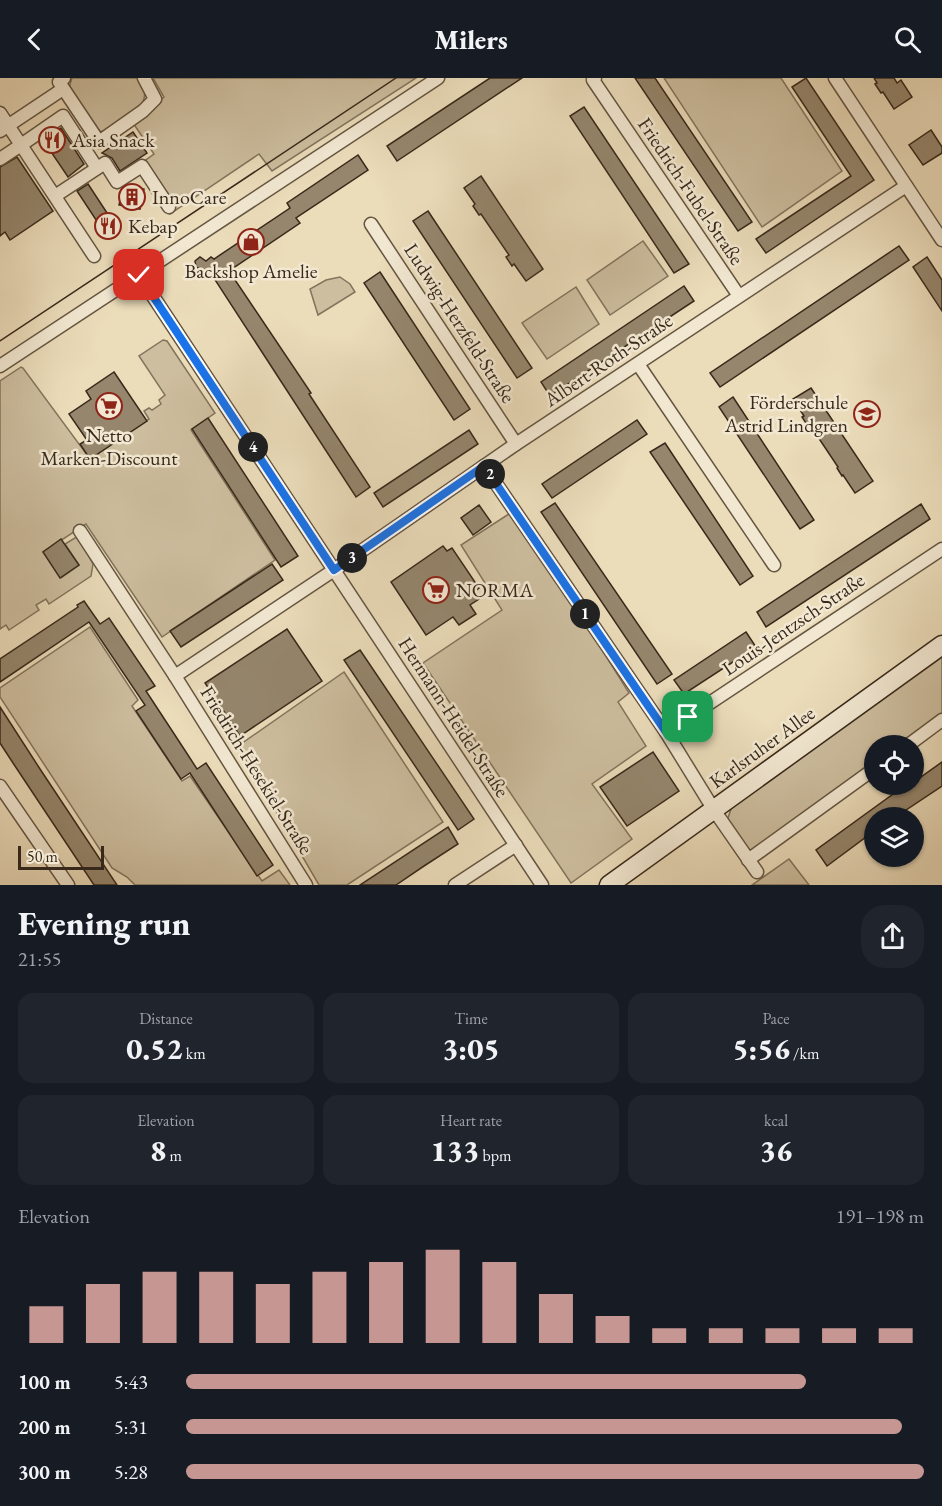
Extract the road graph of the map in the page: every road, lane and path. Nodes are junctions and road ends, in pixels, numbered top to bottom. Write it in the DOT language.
graph roads {
  1 [pos="144,78"];
  2 [pos="438,78"];
  3 [pos="595,78"];
  4 [pos="835,78"];
  5 [pos="64,83"];
  6 [pos="0,113"];
  7 [pos="4,128"];
  8 [pos="21,145"];
  9 [pos="2,153"];
  10 [pos="97,168"];
  11 [pos="906,186"];
  12 [pos="55,196"];
  13 [pos="169,207"];
  14 [pos="371,224"];
  15 [pos="942,240"];
  16 [pos="94,256"];
  17 [pos="139,275"];
  18 [pos="738,296"];
  19 [pos="638,364"];
  20 [pos="0,366"];
  21 [pos="516,444"];
  22 [pos="484,466"];
  23 [pos="80,531"];
  24 [pos="942,549"];
  25 [pos="774,565"];
  26 [pos="334,570"];
  27 [pos="942,645"];
  28 [pos="176,676"];
  29 [pos="942,720"];
  30 [pos="666,732"];
  31 [pos="922,735"];
  32 [pos="864,776"];
  33 [pos="0,786"];
  34 [pos="714,810"];
  35 [pos="516,845"];
  36 [pos="748,860"];
  37 [pos="757,872"];
  38 [pos="68,885"];
  39 [pos="306,885"];
  40 [pos="455,885"];
  41 [pos="542,885"];
  42 [pos="609,885"];
  1 -- 5 [label="street"];
  2 -- 17 [label="street"];
  3 -- 18 [label="street, Friedrich-Fubel-Straße"];
  4 -- 11 [label="street"];
  5 -- 7 [label="street"];
  6 -- 7 [label="street"];
  7 -- 8 [label="street"];
  8 -- 9 [label="street"];
  8 -- 10 [label="street"];
  8 -- 12 [label="street"];
  10 -- 12 [label="street"];
  10 -- 13 [label="street"];
  11 -- 15 [label="street"];
  11 -- 18 [label="street, Albert-Roth-Straße"];
  12 -- 16 [label="street"];
  14 -- 21 [label="street, Ludwig-Herzfeld-Straße"];
  17 -- 20 [label="street"];
  17 -- 26 [label="street, Hermann-Heidel-Straße"];
  18 -- 19 [label="street, Albert-Roth-Straße"];
  19 -- 21 [label="street, Albert-Roth-Straße"];
  19 -- 25 [label="street"];
  21 -- 22 [label="street, Albert-Roth-Straße"];
  22 -- 26 [label="street, Albert-Roth-Straße"];
  22 -- 30 [label="street"];
  23 -- 28 [label="street, Friedrich-Hesekiel-Straße"];
  24 -- 30 [label="street, Louis-Jentzsch-Straße"];
  26 -- 28 [label="street, Friedrich-Hesekiel-Straße"];
  26 -- 35 [label="street, Hermann-Heidel-Straße"];
  27 -- 34 [label="street, Karlsruher Allee"];
  28 -- 39 [label="street, Friedrich-Hesekiel-Straße"];
  29 -- 31 [label="street"];
  30 -- 34 [label="street"];
  32 -- 36 [label="street"];
  33 -- 38 [label="street"];
  34 -- 36 [label="street"];
  34 -- 42 [label="street, Karlsruher Allee"];
  35 -- 40 [label="street"];
  35 -- 41 [label="street, Hermann-Heidel-Straße"];
  36 -- 37 [label="street"];
}
